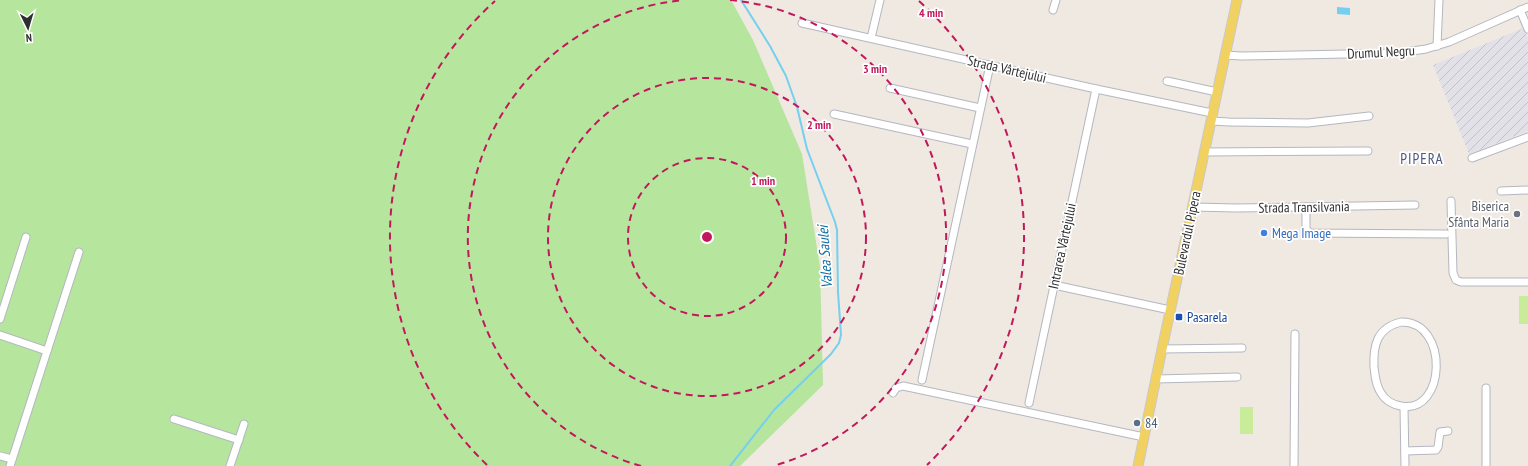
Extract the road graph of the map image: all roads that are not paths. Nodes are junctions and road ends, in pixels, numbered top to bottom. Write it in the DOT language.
graph roads {
  1 [pos="880,0"];
  2 [pos="1056,0"];
  3 [pos="1237,0"];
  4 [pos="1439,0"];
  5 [pos="1528,7"];
  6 [pos="1054,10"];
  7 [pos="1520,10"];
  8 [pos="802,23"];
  9 [pos="1528,29"];
  10 [pos="871,38"];
  11 [pos="1437,46"];
  12 [pos="1225,55"];
  13 [pos="990,65"];
  14 [pos="1167,81"];
  15 [pos="890,88"];
  16 [pos="1096,89"];
  17 [pos="1217,92"];
  18 [pos="980,108"];
  19 [pos="834,114"];
  20 [pos="1369,116"];
  21 [pos="1212,117"];
  22 [pos="1528,137"];
  23 [pos="972,144"];
  24 [pos="1368,151"];
  25 [pos="1204,152"];
  26 [pos="1472,158"];
  27 [pos="1528,190"];
  28 [pos="1501,191"];
  29 [pos="1451,201"];
  30 [pos="1415,205"];
  31 [pos="1192,206"];
  32 [pos="1306,207"];
  33 [pos="1446,234"];
  34 [pos="26,237"];
  35 [pos="79,252"];
  36 [pos="1528,282"];
  37 [pos="1054,285"];
  38 [pos="1170,310"];
  39 [pos="0,320"];
  40 [pos="1295,334"];
  41 [pos="0,335"];
  42 [pos="1242,348"];
  43 [pos="1162,349"];
  44 [pos="47,351"];
  45 [pos="1237,377"];
  46 [pos="1156,379"];
  47 [pos="922,380"];
  48 [pos="1486,388"];
  49 [pos="893,393"];
  50 [pos="1029,403"];
  51 [pos="1404,407"];
  52 [pos="174,419"];
  53 [pos="244,424"];
  54 [pos="1448,431"];
  55 [pos="1144,437"];
  56 [pos="239,440"];
  57 [pos="1404,451"];
  58 [pos="0,456"];
  59 [pos="11,463"];
  60 [pos="230,466"];
  61 [pos="1138,466"];
  62 [pos="1294,466"];
  63 [pos="1405,466"];
  64 [pos="1486,466"];
  1 -- 10 [label="street"];
  2 -- 6 [label="street"];
  3 -- 12 [label="main road, Bulevardul Pipera"];
  4 -- 11 [label="street"];
  5 -- 7 [label="street, Drumul Negru"];
  7 -- 9 [label="street"];
  7 -- 11 [label="street, Drumul Negru"];
  8 -- 10 [label="street, Strada Vârtejului"];
  10 -- 13 [label="street, Strada Vârtejului"];
  11 -- 12 [label="street, Drumul Negru"];
  12 -- 17 [label="main road, Bulevardul Pipera"];
  13 -- 16 [label="street, Strada Vârtejului"];
  13 -- 18 [label="street"];
  14 -- 17 [label="street"];
  15 -- 18 [label="street"];
  16 -- 21 [label="street, Strada Vârtejului"];
  16 -- 37 [label="street, Intrarea Vârtejului"];
  17 -- 21 [label="main road, Bulevardul Pipera"];
  18 -- 23 [label="street"];
  19 -- 23 [label="street"];
  20 -- 21 [label="street, Strada Vârtejului"];
  21 -- 25 [label="main road, Bulevardul Pipera"];
  22 -- 26 [label="street"];
  23 -- 47 [label="street"];
  24 -- 25 [label="street"];
  25 -- 31 [label="main road, Bulevardul Pipera"];
  27 -- 28 [label="street"];
  29 -- 36 [label="street"];
  30 -- 32 [label="street, Strada Transilvania"];
  31 -- 32 [label="street, Strada Transilvania"];
  31 -- 38 [label="main road, Bulevardul Pipera"];
  32 -- 33 [label="street"];
  34 -- 39 [label="street"];
  35 -- 44 [label="street"];
  37 -- 38 [label="street"];
  37 -- 50 [label="street, Intrarea Vârtejului"];
  38 -- 43 [label="main road, Bulevardul Pipera"];
  40 -- 62 [label="street"];
  41 -- 44 [label="street"];
  42 -- 43 [label="street"];
  43 -- 46 [label="main road, Bulevardul Pipera"];
  44 -- 59 [label="street"];
  45 -- 46 [label="street"];
  46 -- 55 [label="main road, Bulevardul Pipera"];
  48 -- 64 [label="street"];
  49 -- 55 [label="street"];
  51 -- 51 [label="street"];
  51 -- 57 [label="street"];
  52 -- 56 [label="street"];
  53 -- 56 [label="street"];
  54 -- 57 [label="street"];
  55 -- 61 [label="main road, Bulevardul Pipera"];
  56 -- 60 [label="street"];
  57 -- 63 [label="street"];
  58 -- 59 [label="street"];
}
